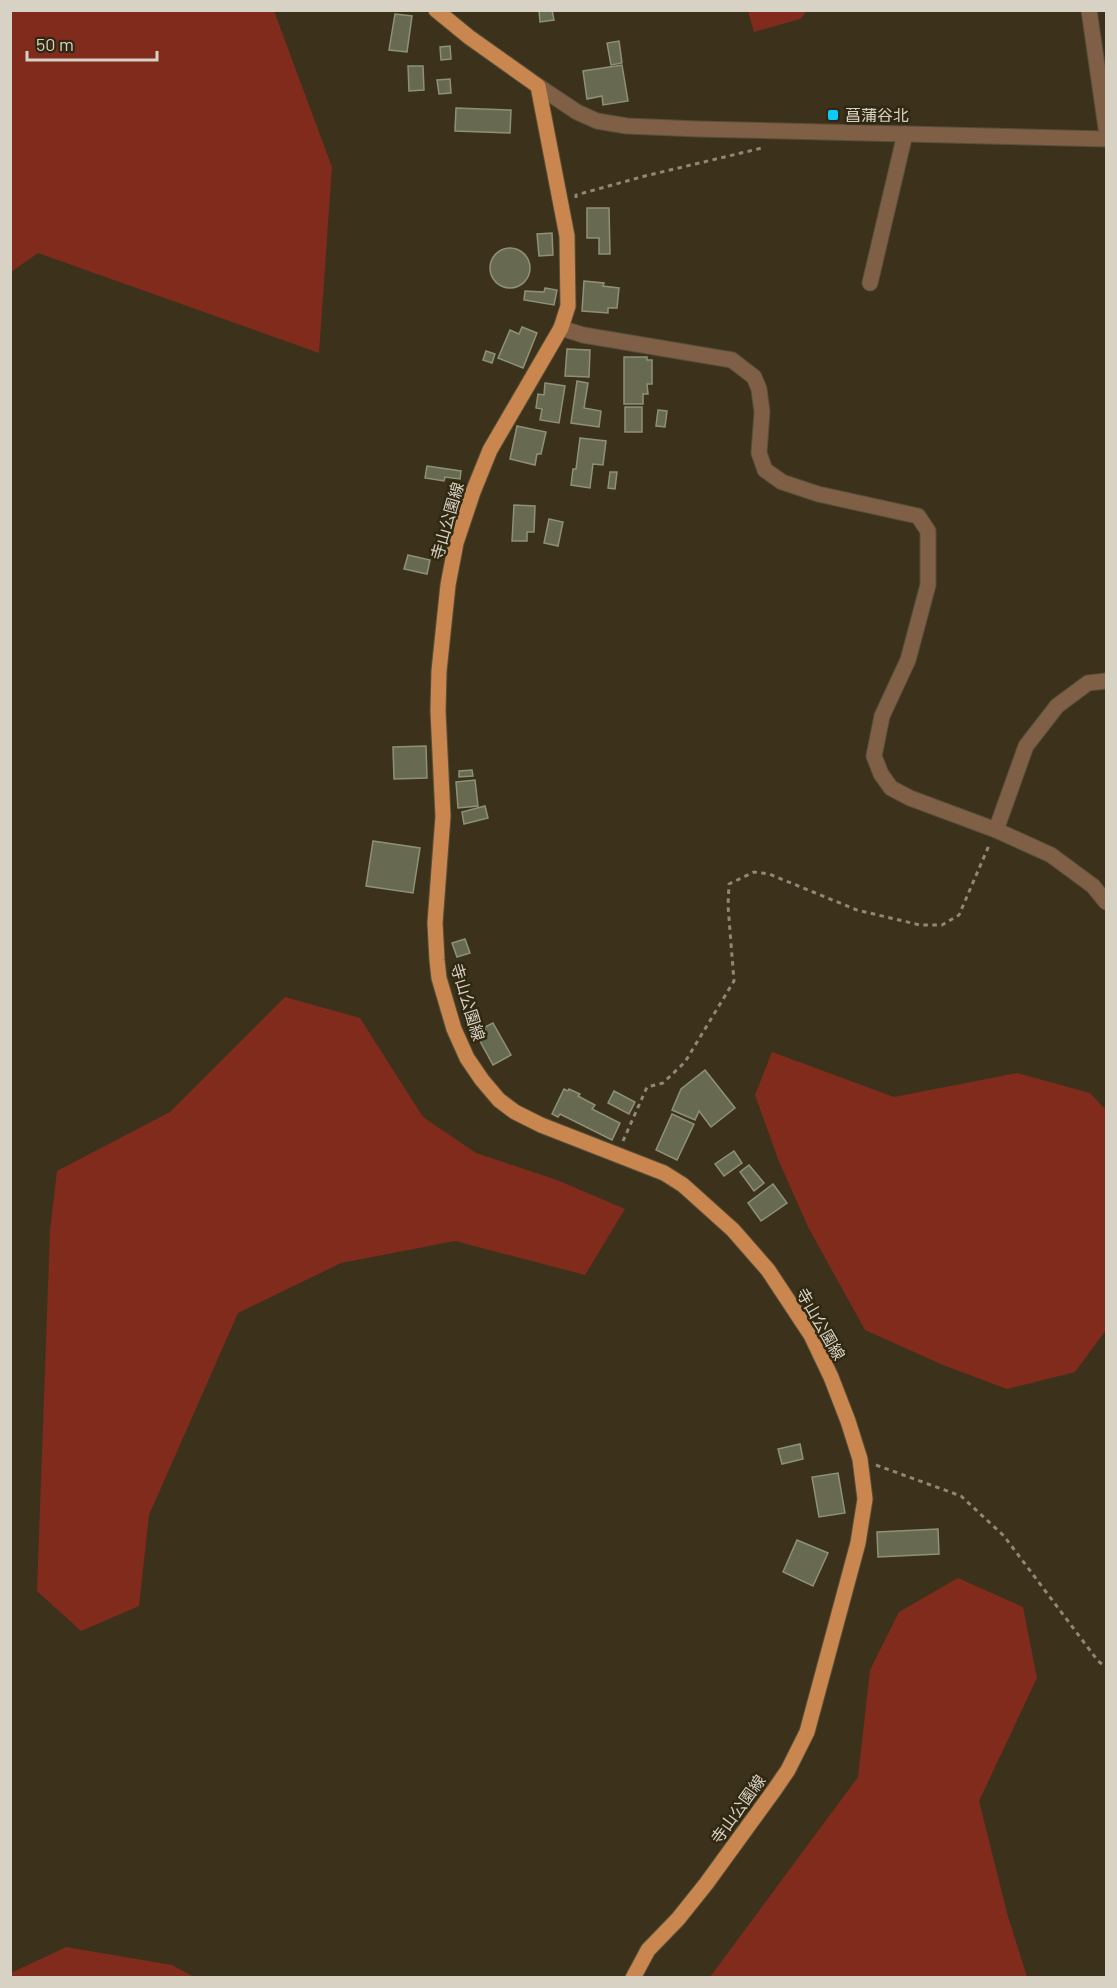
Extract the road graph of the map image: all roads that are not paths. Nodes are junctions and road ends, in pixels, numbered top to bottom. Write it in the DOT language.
graph roads {
  1 [pos="436,10"];
  2 [pos="1089,10"];
  3 [pos="538,86"];
  4 [pos="1107,128"];
  5 [pos="905,134"];
  6 [pos="1107,139"];
  7 [pos="870,283"];
  8 [pos="561,328"];
  9 [pos="1107,681"];
  10 [pos="996,830"];
  11 [pos="1107,902"];
  12 [pos="633,1977"];
  1 -- 3 [label="main road"];
  2 -- 4 [label="street"];
  3 -- 5 [label="street"];
  3 -- 8 [label="main road, 寺山公園線"];
  5 -- 6 [label="street"];
  5 -- 7 [label="street"];
  8 -- 10 [label="street"];
  8 -- 12 [label="main road, 寺山公園線"];
  9 -- 10 [label="street"];
  10 -- 11 [label="street"];
}
